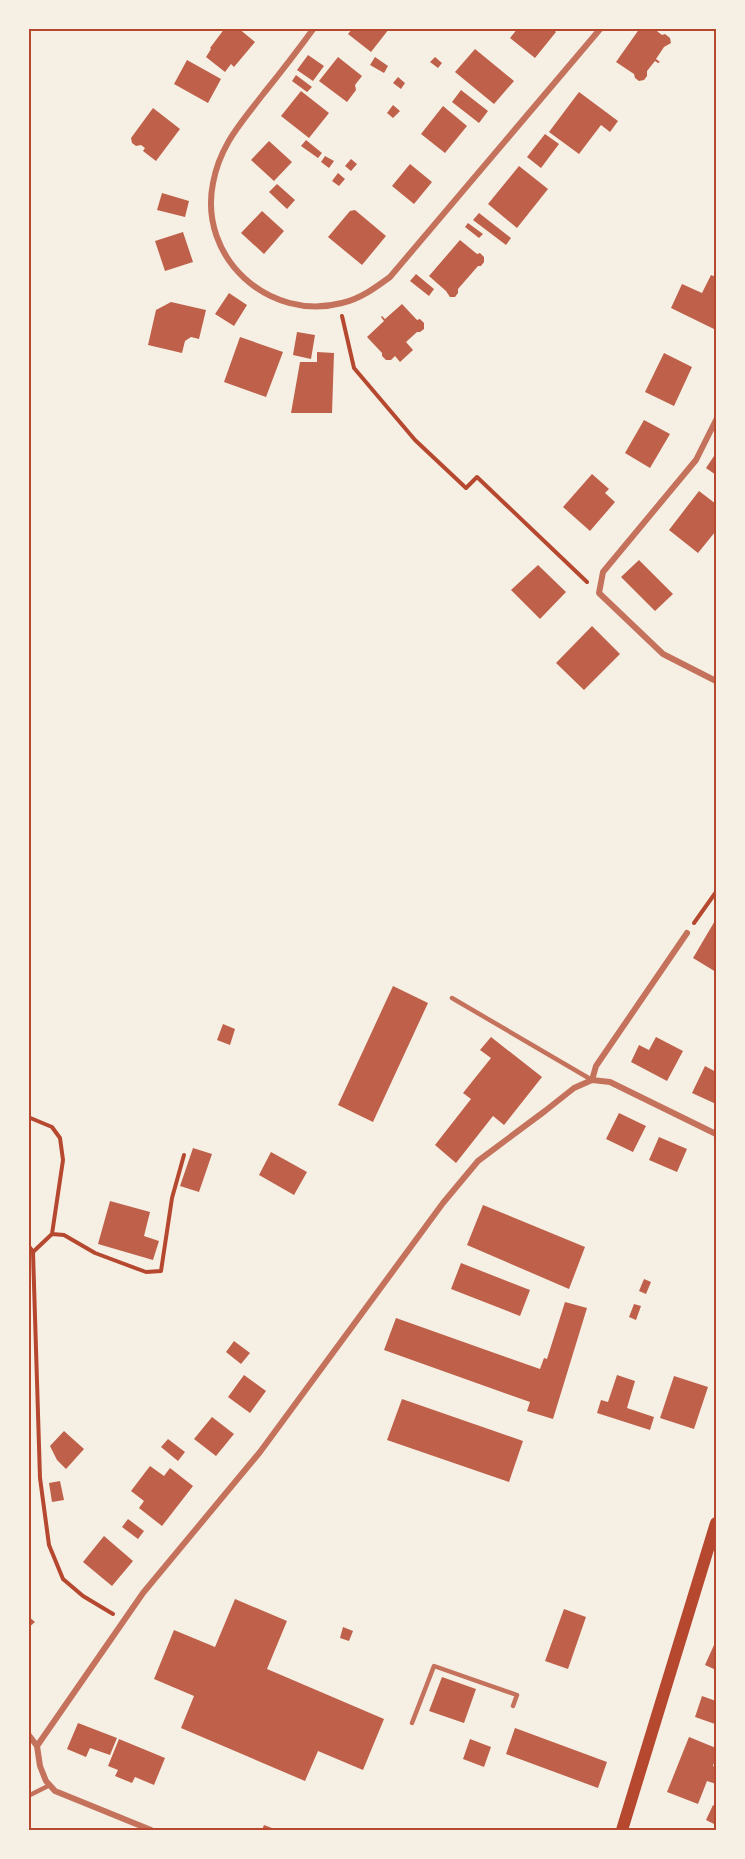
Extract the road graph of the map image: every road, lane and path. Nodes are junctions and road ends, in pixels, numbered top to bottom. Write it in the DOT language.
graph roads {
  1 [pos="314,28"];
  2 [pos="601,28"];
  3 [pos="342,303"];
  4 [pos="717,420"];
  5 [pos="599,593"];
  6 [pos="717,681"];
  7 [pos="717,892"];
  8 [pos="687,933"];
  9 [pos="452,998"];
  10 [pos="592,1080"];
  11 [pos="28,1118"];
  12 [pos="717,1134"];
  13 [pos="184,1155"];
  14 [pos="52,1234"];
  15 [pos="28,1245"];
  16 [pos="33,1252"];
  17 [pos="717,1523"];
  18 [pos="124,1620"];
  19 [pos="513,1706"];
  20 [pos="412,1723"];
  21 [pos="28,1734"];
  22 [pos="37,1746"];
  23 [pos="50,1785"];
  24 [pos="28,1796"];
  25 [pos="151,1830"];
  26 [pos="622,1830"];
  1 -- 3 [label="street"];
  2 -- 3 [label="street"];
  3 -- 5 [label="path"];
  4 -- 5 [label="street"];
  5 -- 6 [label="street"];
  7 -- 8 [label="path"];
  8 -- 10 [label="street"];
  9 -- 10 [label="lane"];
  10 -- 12 [label="street"];
  10 -- 18 [label="street"];
  11 -- 14 [label="path"];
  13 -- 14 [label="path"];
  14 -- 16 [label="path"];
  15 -- 16 [label="path"];
  16 -- 18 [label="path"];
  17 -- 26 [label="main road"];
  18 -- 22 [label="street"];
  19 -- 20 [label="lane"];
  21 -- 22 [label="street"];
  22 -- 23 [label="street"];
  23 -- 24 [label="lane"];
  23 -- 25 [label="street"];
}
